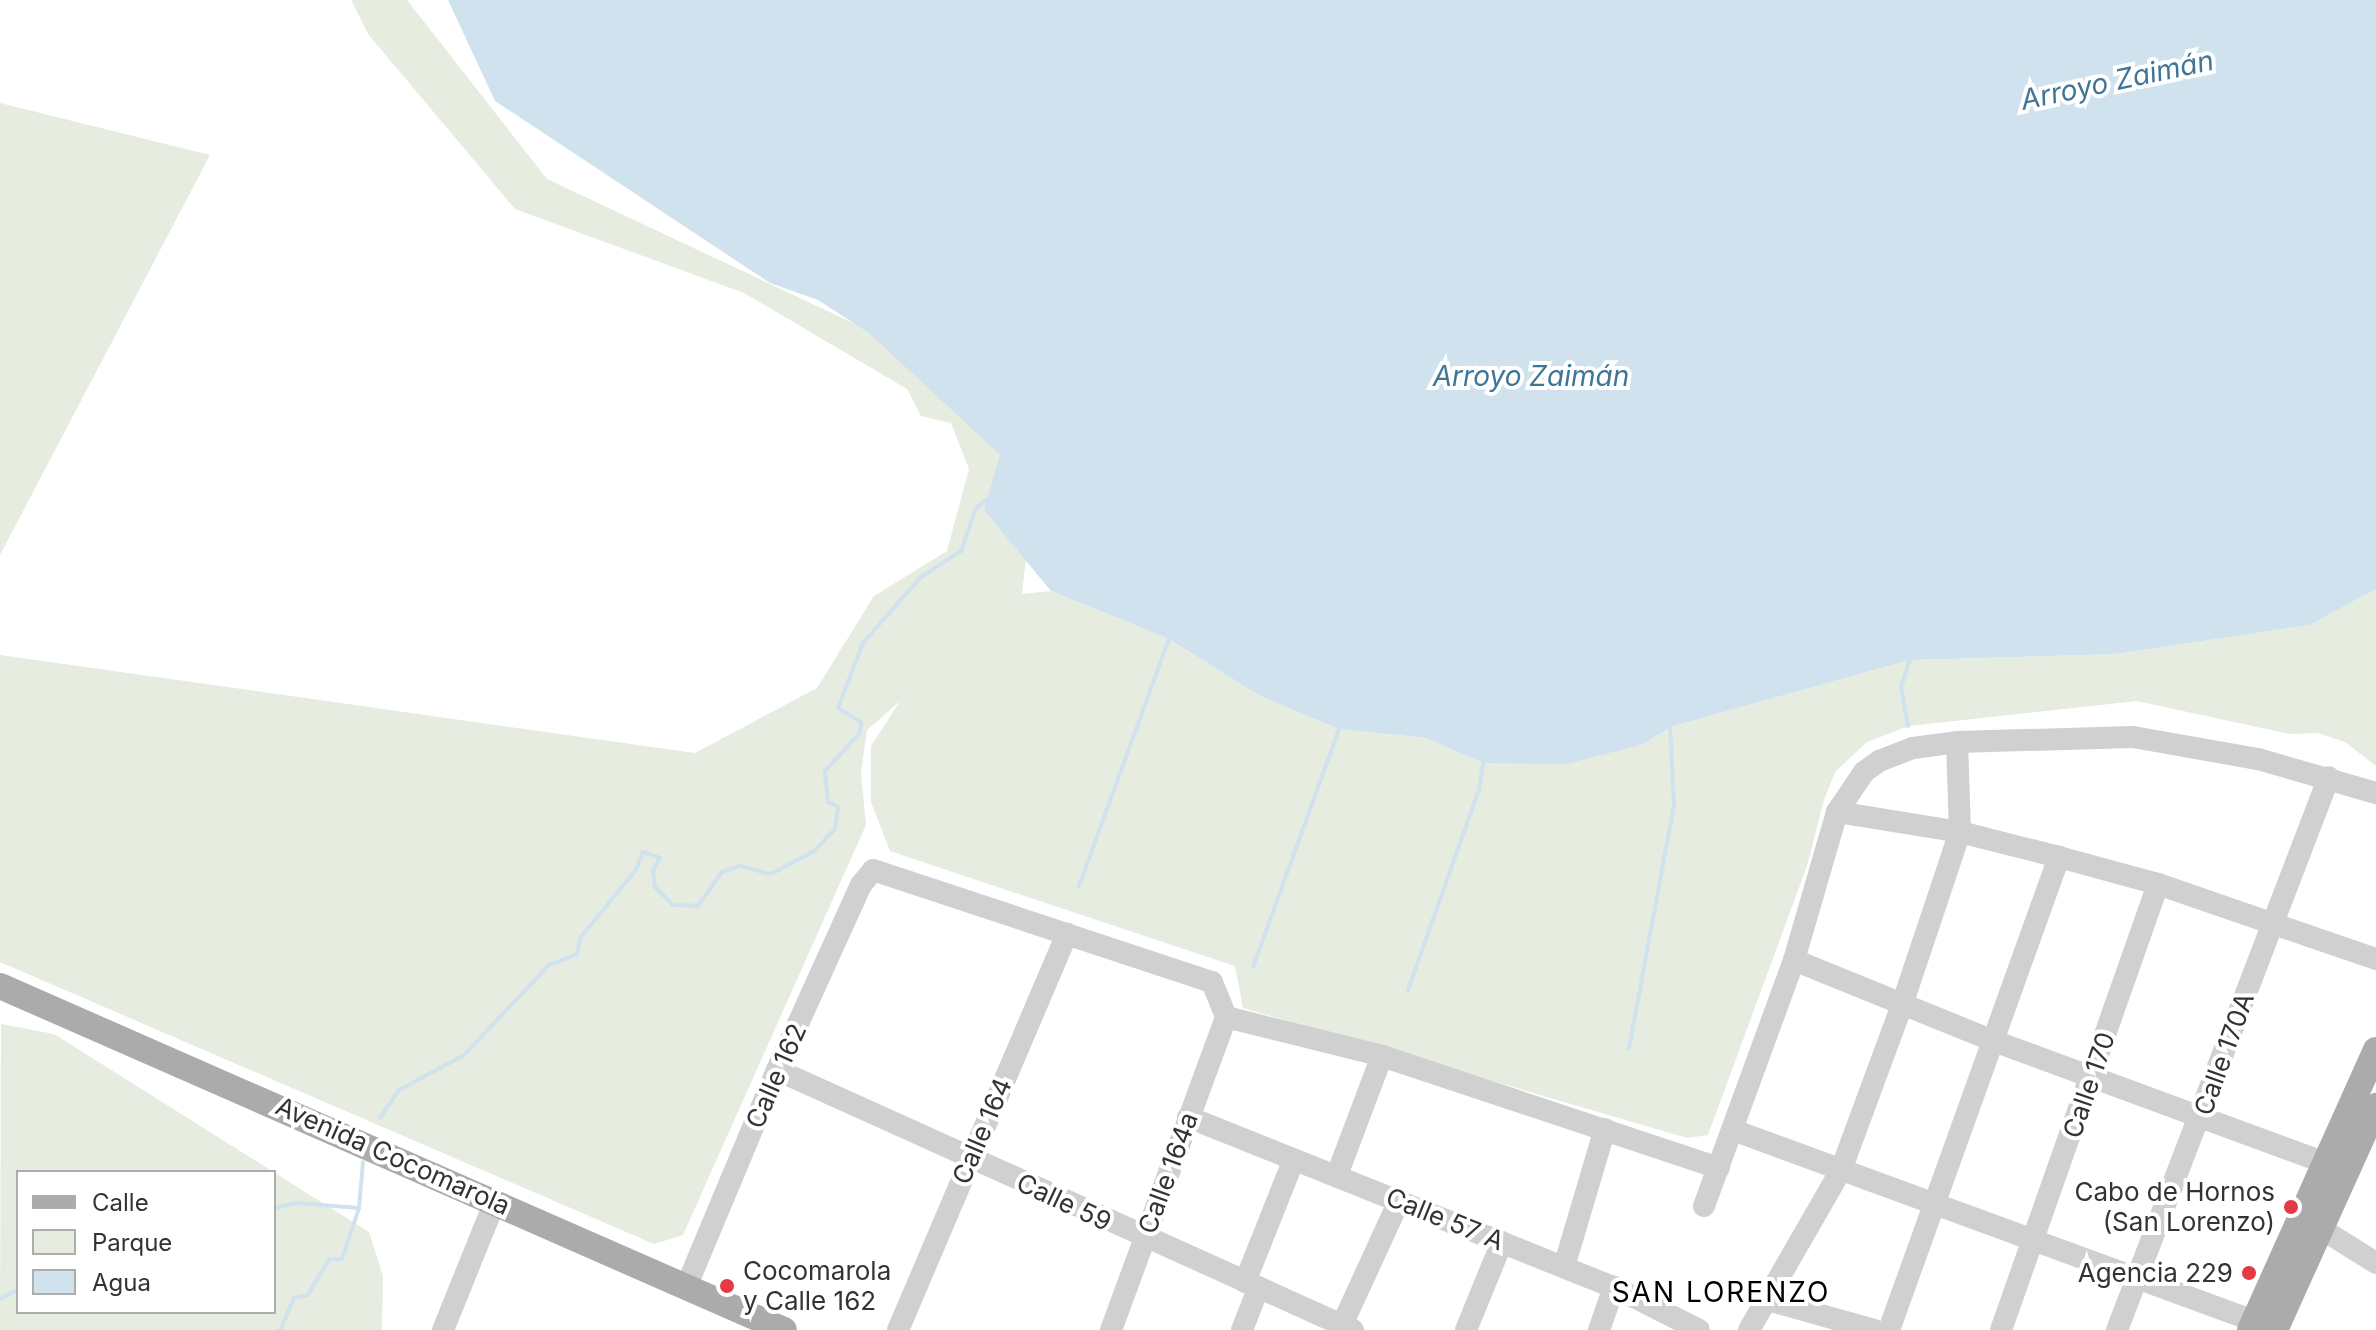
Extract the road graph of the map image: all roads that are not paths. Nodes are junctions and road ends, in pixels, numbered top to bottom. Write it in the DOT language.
graph roads {
  1 [pos="1957,742"];
  2 [pos="2329,777"];
  3 [pos="2376,793"];
  4 [pos="1837,812"];
  5 [pos="1960,832"];
  6 [pos="2059,857"];
  7 [pos="2158,884"];
  8 [pos="2273,922"];
  9 [pos="1067,933"];
  10 [pos="2376,959"];
  11 [pos="1794,960"];
  12 [pos="0,986"];
  13 [pos="1902,1005"];
  14 [pos="1226,1017"];
  15 [pos="1991,1040"];
  16 [pos="2376,1050"];
  17 [pos="1382,1056"];
  18 [pos="777,1070"];
  19 [pos="2092,1078"];
  20 [pos="2375,1113"];
  21 [pos="1188,1117"];
  22 [pos="2201,1117"];
  23 [pos="1605,1129"];
  24 [pos="1733,1130"];
  25 [pos="971,1158"];
  26 [pos="1294,1159"];
  27 [pos="2325,1163"];
  28 [pos="1719,1168"];
  29 [pos="1841,1170"];
  30 [pos="1337,1175"];
  31 [pos="495,1201"];
  32 [pos="1399,1201"];
  33 [pos="1935,1204"];
  34 [pos="1704,1206"];
  35 [pos="2312,1218"];
  36 [pos="1143,1239"];
  37 [pos="2034,1240"];
  38 [pos="1502,1242"];
  39 [pos="2376,1263"];
  40 [pos="1564,1267"];
  41 [pos="2139,1277"];
  42 [pos="687,1285"];
  43 [pos="1252,1286"];
  44 [pos="1614,1287"];
  45 [pos="1764,1299"];
  46 [pos="1347,1327"];
  47 [pos="2260,1327"];
  48 [pos="443,1330"];
  49 [pos="784,1330"];
  50 [pos="898,1330"];
  51 [pos="1111,1330"];
  52 [pos="1242,1330"];
  53 [pos="1466,1330"];
  54 [pos="1599,1330"];
  55 [pos="1699,1330"];
  56 [pos="1749,1330"];
  57 [pos="1874,1330"];
  58 [pos="1889,1330"];
  59 [pos="2001,1330"];
  60 [pos="2117,1330"];
  1 -- 2 [label="street"];
  1 -- 4 [label="street"];
  1 -- 5 [label="street"];
  2 -- 3 [label="street"];
  2 -- 8 [label="street, Calle 170A"];
  4 -- 5 [label="street"];
  4 -- 11 [label="street"];
  5 -- 6 [label="street"];
  5 -- 13 [label="street"];
  6 -- 7 [label="street"];
  6 -- 15 [label="street"];
  7 -- 8 [label="street"];
  7 -- 19 [label="street, Calle 170"];
  8 -- 10 [label="street"];
  8 -- 22 [label="street, Calle 170A"];
  9 -- 14 [label="street"];
  9 -- 18 [label="street, Calle 162"];
  9 -- 25 [label="street, Calle 164"];
  11 -- 13 [label="street"];
  11 -- 24 [label="street"];
  12 -- 31 [label="main road, Avenida Cocomarola"];
  13 -- 15 [label="street"];
  13 -- 29 [label="street"];
  14 -- 17 [label="street"];
  14 -- 21 [label="street, Calle 164a"];
  15 -- 19 [label="street"];
  15 -- 33 [label="street"];
  16 -- 27 [label="main road"];
  17 -- 23 [label="street"];
  17 -- 30 [label="street"];
  18 -- 25 [label="street, Calle 59"];
  18 -- 42 [label="street, Calle 162"];
  19 -- 22 [label="street"];
  19 -- 37 [label="street, Calle 170"];
  20 -- 35 [label="main road"];
  21 -- 26 [label="street, Calle 57 A"];
  21 -- 36 [label="street, Calle 164a"];
  22 -- 27 [label="street"];
  22 -- 41 [label="street, Calle 170A"];
  23 -- 28 [label="street"];
  23 -- 40 [label="street"];
  24 -- 28 [label="street"];
  24 -- 29 [label="street"];
  25 -- 36 [label="street, Calle 59"];
  25 -- 50 [label="street, Calle 164"];
  26 -- 30 [label="street, Calle 57 A"];
  26 -- 43 [label="street"];
  27 -- 35 [label="main road"];
  28 -- 34 [label="street"];
  29 -- 33 [label="street"];
  29 -- 45 [label="street"];
  30 -- 32 [label="street, Calle 57 A"];
  31 -- 42 [label="main road, Avenida Cocomarola"];
  31 -- 48 [label="street"];
  32 -- 38 [label="street, Calle 57 A"];
  32 -- 46 [label="street"];
  33 -- 37 [label="street"];
  33 -- 58 [label="street"];
  35 -- 39 [label="street"];
  35 -- 47 [label="main road"];
  36 -- 43 [label="street, Calle 59"];
  36 -- 51 [label="street, Calle 164a"];
  37 -- 41 [label="street"];
  37 -- 59 [label="street, Calle 170"];
  38 -- 40 [label="street, Calle 57 A"];
  38 -- 53 [label="street"];
  40 -- 44 [label="street, Calle 57 A"];
  41 -- 47 [label="street"];
  41 -- 60 [label="street, Calle 170A"];
  42 -- 49 [label="main road, Avenida Cocomarola"];
  43 -- 46 [label="street, Calle 59"];
  43 -- 52 [label="street"];
  44 -- 54 [label="street"];
  44 -- 55 [label="street, Calle 57 A"];
  45 -- 56 [label="street"];
  45 -- 57 [label="street"];
}
